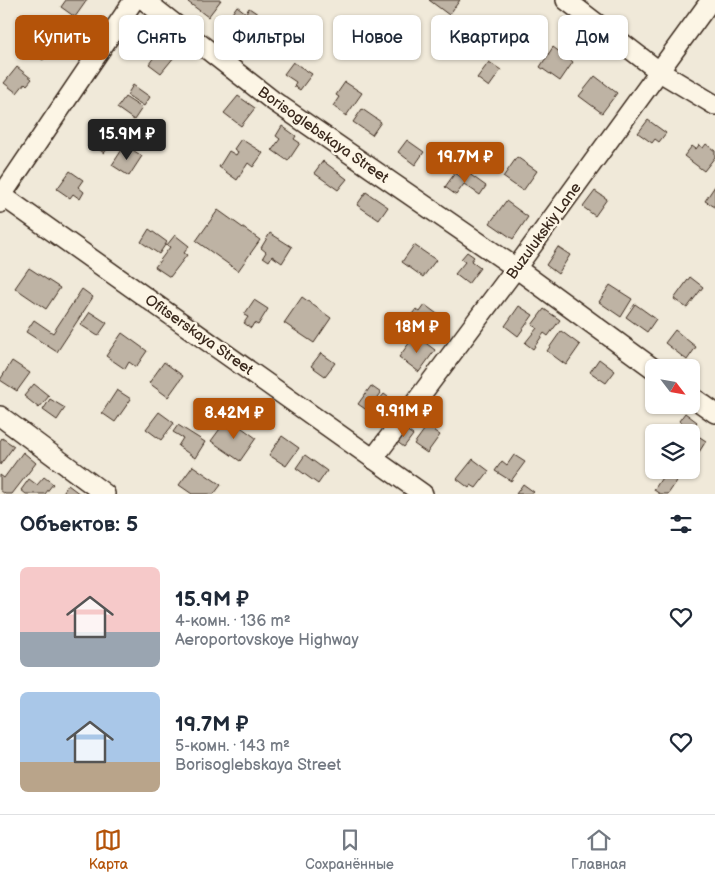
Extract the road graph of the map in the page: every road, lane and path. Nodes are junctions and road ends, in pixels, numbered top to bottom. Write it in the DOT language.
graph roads {
  1 [pos="134,0"];
  2 [pos="144,0"];
  3 [pos="566,0"];
  4 [pos="711,0"];
  5 [pos="660,72"];
  6 [pos="715,105"];
  7 [pos="1,197"];
  8 [pos="516,268"];
  9 [pos="645,362"];
  10 [pos="700,402"];
  11 [pos="715,413"];
  12 [pos="0,416"];
  13 [pos="373,459"];
  14 [pos="105,494"];
  15 [pos="423,494"];
  1 -- 7 [label="street"];
  2 -- 8 [label="street, Borisoglebskaya Street"];
  3 -- 5 [label="street"];
  4 -- 5 [label="street, Buzulukskiy Lane"];
  5 -- 6 [label="street"];
  5 -- 8 [label="street, Buzulukskiy Lane"];
  7 -- 13 [label="street, Ofitserskaya Street"];
  8 -- 9 [label="street, Borisoglebskaya Street"];
  8 -- 13 [label="street, Buzulukskiy Lane"];
  10 -- 11 [label="street"];
  12 -- 14 [label="street"];
  13 -- 15 [label="street, Ofitserskaya Street"];
}
